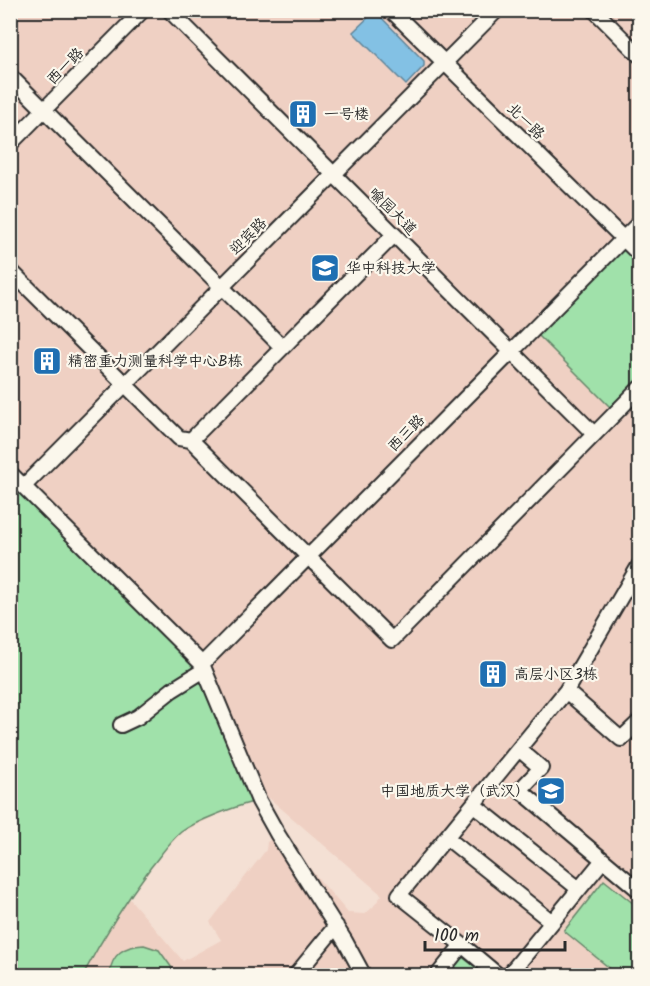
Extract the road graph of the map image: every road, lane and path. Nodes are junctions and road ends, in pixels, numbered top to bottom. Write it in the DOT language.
graph roads {
  1 [pos="143,10"];
  2 [pos="169,10"];
  3 [pos="391,10"];
  4 [pos="497,10"];
  5 [pos="594,10"];
  6 [pos="639,56"];
  7 [pos="444,63"];
  8 [pos="10,76"];
  9 [pos="44,110"];
  10 [pos="10,144"];
  11 [pos="333,174"];
  12 [pos="639,222"];
  13 [pos="394,235"];
  14 [pos="623,239"];
  15 [pos="639,255"];
  16 [pos="10,270"];
  17 [pos="222,286"];
  18 [pos="282,347"];
  19 [pos="511,352"];
  20 [pos="124,384"];
  21 [pos="639,388"];
  22 [pos="594,434"];
  23 [pos="191,440"];
  24 [pos="10,473"];
  25 [pos="24,486"];
  26 [pos="308,556"];
  27 [pos="639,564"];
  28 [pos="203,667"];
  29 [pos="566,691"];
  30 [pos="639,721"];
  31 [pos="121,725"];
  32 [pos="520,750"];
  33 [pos="474,805"];
  34 [pos="447,838"];
  35 [pos="603,860"];
  36 [pos="579,889"];
  37 [pos="639,891"];
  38 [pos="552,922"];
  39 [pos="336,926"];
  40 [pos="462,945"];
  41 [pos="295,975"];
  42 [pos="364,975"];
  43 [pos="437,975"];
  44 [pos="499,975"];
  45 [pos="508,975"];
  1 -- 9 [label="street, 西一路"];
  2 -- 11 [label="street, 喻园大道"];
  3 -- 7 [label="street, 北一路"];
  4 -- 7 [label="street, 迎宾路"];
  5 -- 6 [label="street"];
  7 -- 11 [label="street, 迎宾路"];
  7 -- 14 [label="street, 北一路"];
  8 -- 9 [label="street"];
  9 -- 10 [label="street, 西一路"];
  9 -- 17 [label="street"];
  11 -- 13 [label="street, 喻园大道"];
  11 -- 17 [label="street, 迎宾路"];
  12 -- 14 [label="street, 西三路"];
  13 -- 18 [label="street"];
  13 -- 19 [label="street, 喻园大道"];
  14 -- 15 [label="street, 北一路"];
  14 -- 19 [label="street, 西三路"];
  16 -- 20 [label="street"];
  17 -- 18 [label="street"];
  17 -- 20 [label="street, 迎宾路"];
  18 -- 23 [label="street"];
  19 -- 22 [label="street, 喻园大道"];
  19 -- 26 [label="street, 西三路"];
  20 -- 23 [label="street"];
  20 -- 25 [label="street, 迎宾路"];
  21 -- 22 [label="street"];
  22 -- 26 [label="street"];
  23 -- 26 [label="street"];
  24 -- 25 [label="street"];
  25 -- 28 [label="street"];
  26 -- 28 [label="street, 西三路"];
  27 -- 29 [label="street"];
  28 -- 31 [label="street, 西三路"];
  28 -- 39 [label="street"];
  29 -- 30 [label="street"];
  29 -- 32 [label="street"];
  32 -- 33 [label="street"];
  32 -- 35 [label="street"];
  33 -- 34 [label="street"];
  33 -- 36 [label="street"];
  34 -- 38 [label="street"];
  34 -- 40 [label="street"];
  35 -- 36 [label="street"];
  35 -- 37 [label="street"];
  36 -- 38 [label="street"];
  38 -- 45 [label="street"];
  39 -- 41 [label="street"];
  39 -- 42 [label="street"];
  40 -- 43 [label="street"];
  40 -- 44 [label="street"];
}
